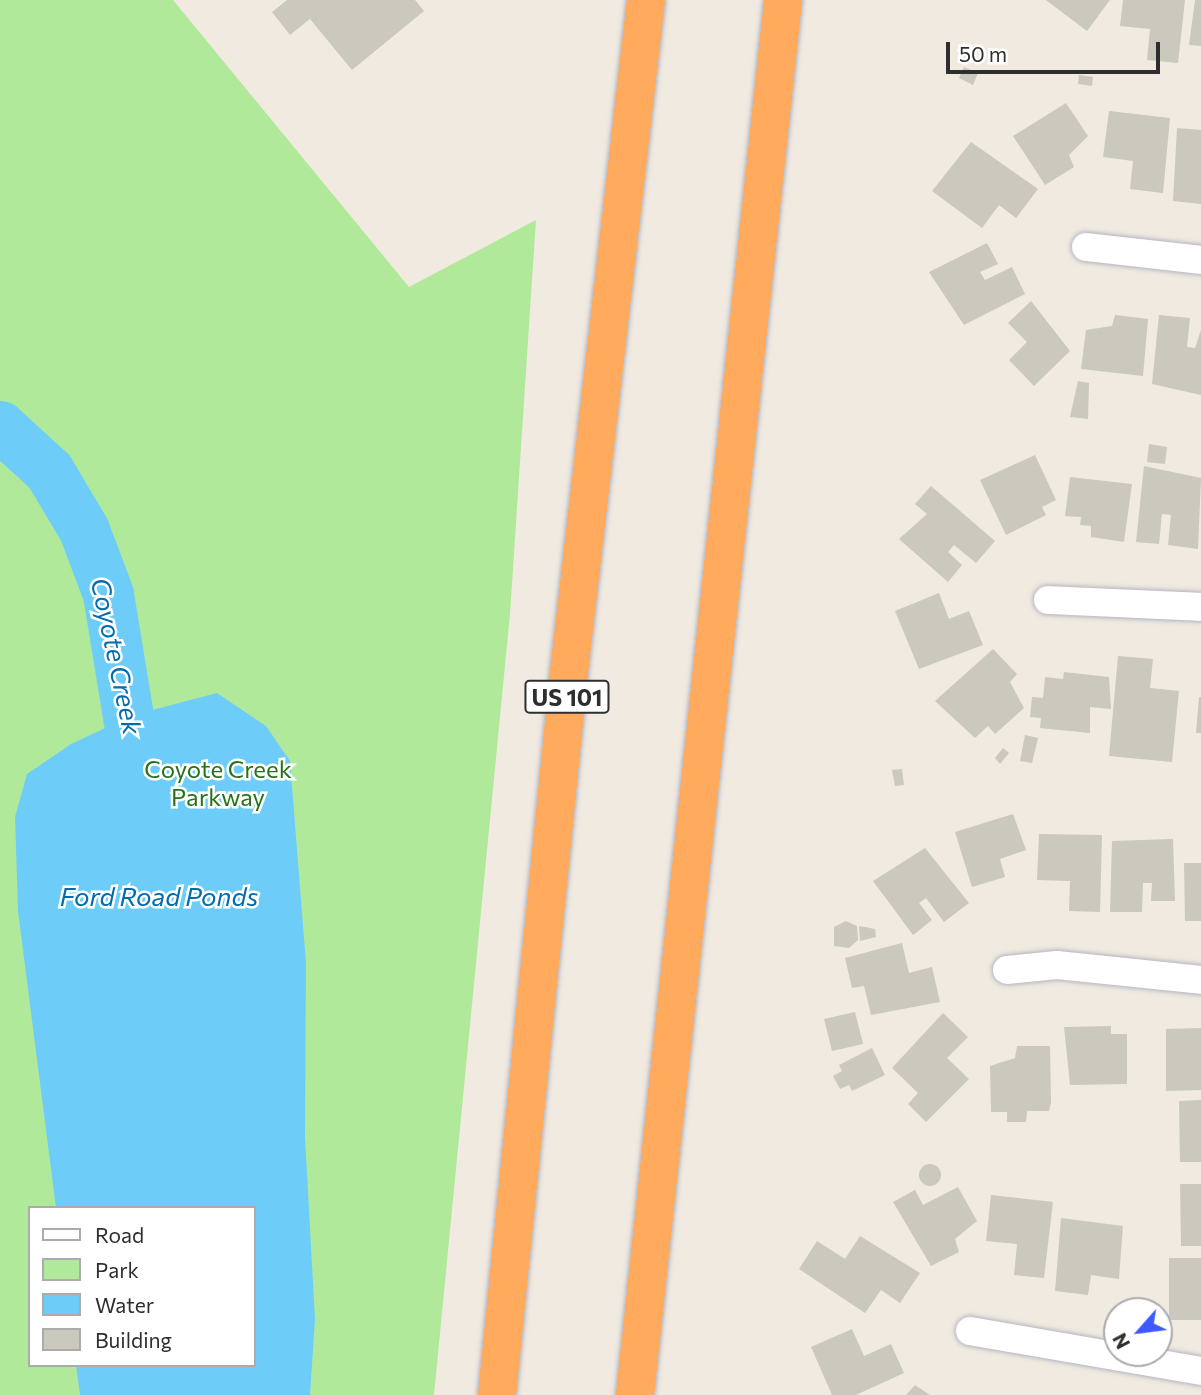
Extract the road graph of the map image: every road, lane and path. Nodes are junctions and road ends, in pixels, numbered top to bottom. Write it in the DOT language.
graph roads {
  1 [pos="646,0"];
  2 [pos="783,0"];
  3 [pos="1086,247"];
  4 [pos="1201,260"];
  5 [pos="1048,600"];
  6 [pos="1201,607"];
  7 [pos="1007,970"];
  8 [pos="1201,980"];
  9 [pos="970,1331"];
  10 [pos="1201,1371"];
  11 [pos="497,1395"];
  12 [pos="635,1395"];
  1 -- 11 [label="highway, US 101"];
  2 -- 12 [label="highway"];
  3 -- 4 [label="street"];
  5 -- 6 [label="street"];
  7 -- 8 [label="street"];
  9 -- 10 [label="street"];
}
